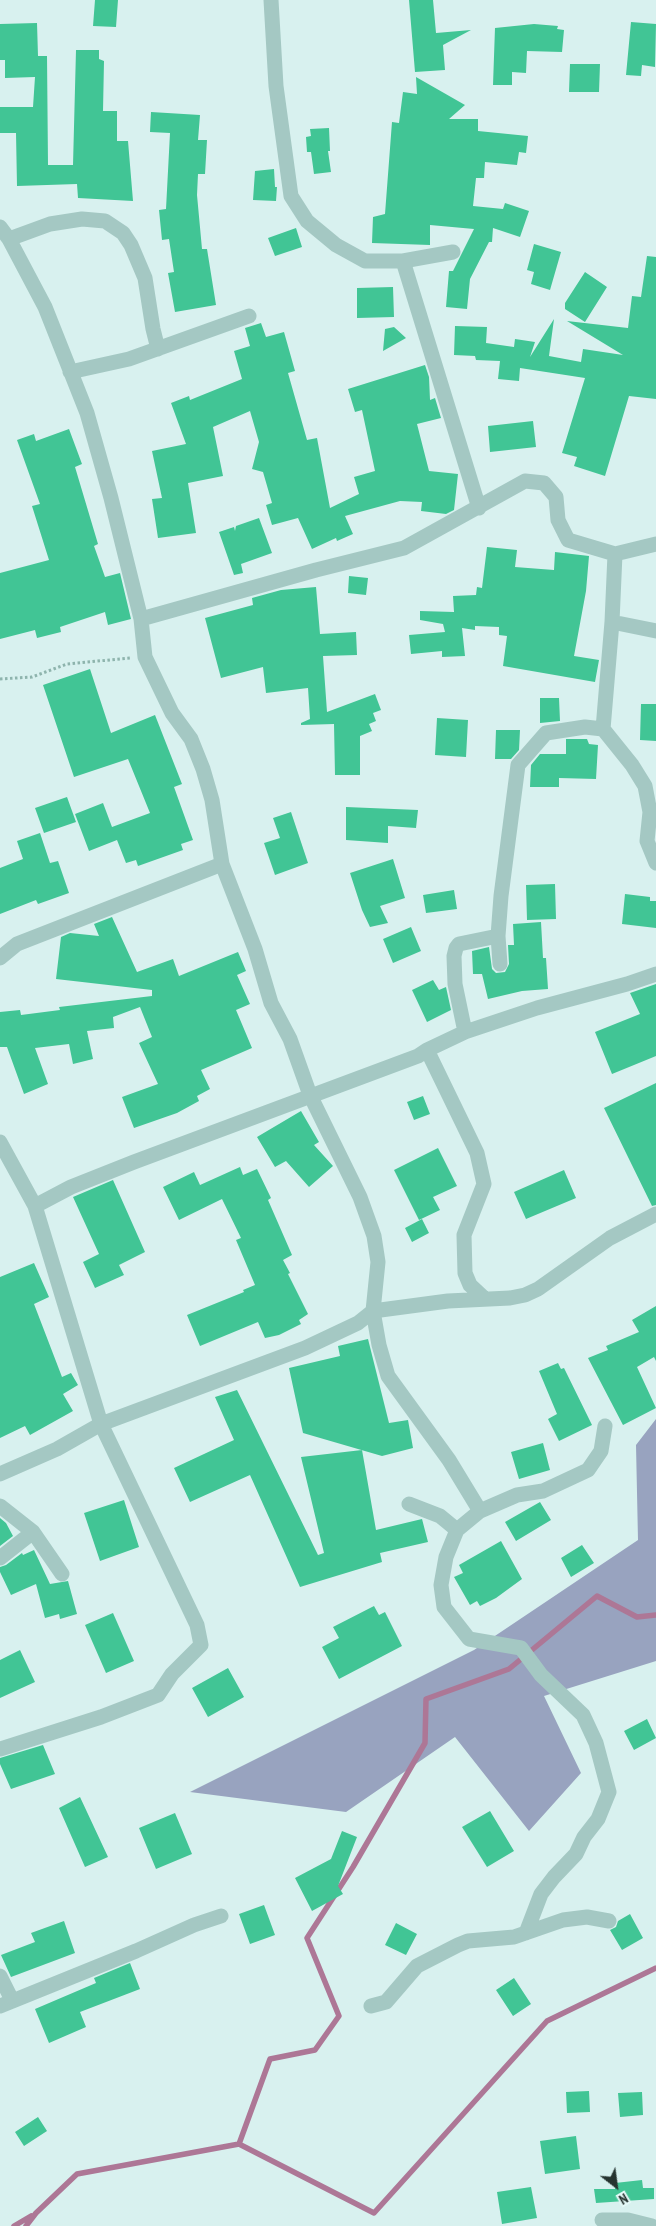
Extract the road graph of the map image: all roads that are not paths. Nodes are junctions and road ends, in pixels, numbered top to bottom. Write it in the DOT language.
graph roads {
  1 [pos="271,0"];
  2 [pos="6,243"];
  3 [pos="452,252"];
  4 [pos="403,261"];
  5 [pos="249,316"];
  6 [pos="158,349"];
  7 [pos="70,372"];
  8 [pos="479,508"];
  9 [pos="656,544"];
  10 [pos="615,554"];
  11 [pos="142,619"];
  12 [pos="612,622"];
  13 [pos="656,631"];
  14 [pos="603,728"];
  15 [pos="222,864"];
  16 [pos="656,864"];
  17 [pos="498,936"];
  18 [pos="0,958"];
  19 [pos="500,964"];
  20 [pos="656,974"];
  21 [pos="465,1032"];
  22 [pos="428,1050"];
  23 [pos="310,1095"];
  24 [pos="0,1142"];
  25 [pos="35,1206"];
  26 [pos="656,1214"];
  27 [pos="485,1299"];
  28 [pos="373,1311"];
  29 [pos="102,1424"];
  30 [pos="605,1426"];
  31 [pos="0,1474"];
  32 [pos="409,1504"];
  33 [pos="0,1506"];
  34 [pos="480,1512"];
  35 [pos="457,1530"];
  36 [pos="33,1532"];
  37 [pos="0,1558"];
  38 [pos="62,1574"];
  39 [pos="0,1749"];
  40 [pos="221,1916"];
  41 [pos="610,1921"];
  42 [pos="526,1933"];
  43 [pos="0,1976"];
  44 [pos="6,2003"];
  45 [pos="371,2006"];
  46 [pos="602,2220"];
  47 [pos="652,2226"];
  1 -- 4 [label="street"];
  2 -- 6 [label="street"];
  2 -- 7 [label="street"];
  3 -- 4 [label="street"];
  4 -- 8 [label="street"];
  5 -- 6 [label="street"];
  6 -- 7 [label="street"];
  7 -- 11 [label="street"];
  8 -- 10 [label="street"];
  8 -- 11 [label="street"];
  9 -- 10 [label="street"];
  10 -- 12 [label="street"];
  11 -- 15 [label="street"];
  12 -- 13 [label="street"];
  12 -- 14 [label="street"];
  14 -- 16 [label="street"];
  14 -- 17 [label="street"];
  15 -- 18 [label="street"];
  15 -- 23 [label="street"];
  17 -- 19 [label="street"];
  17 -- 21 [label="street"];
  20 -- 21 [label="street"];
  21 -- 22 [label="street"];
  22 -- 23 [label="street"];
  22 -- 27 [label="street"];
  23 -- 25 [label="street"];
  23 -- 28 [label="street"];
  24 -- 25 [label="street"];
  25 -- 29 [label="street"];
  26 -- 27 [label="street"];
  27 -- 28 [label="street"];
  28 -- 29 [label="street"];
  28 -- 34 [label="street"];
  29 -- 31 [label="street"];
  29 -- 39 [label="street"];
  30 -- 34 [label="street"];
  32 -- 35 [label="street"];
  33 -- 36 [label="street"];
  34 -- 35 [label="street"];
  35 -- 42 [label="street"];
  36 -- 37 [label="street"];
  36 -- 38 [label="street"];
  40 -- 44 [label="street"];
  41 -- 42 [label="street"];
  42 -- 45 [label="street"];
  43 -- 44 [label="street"];
  46 -- 47 [label="street"];
}
